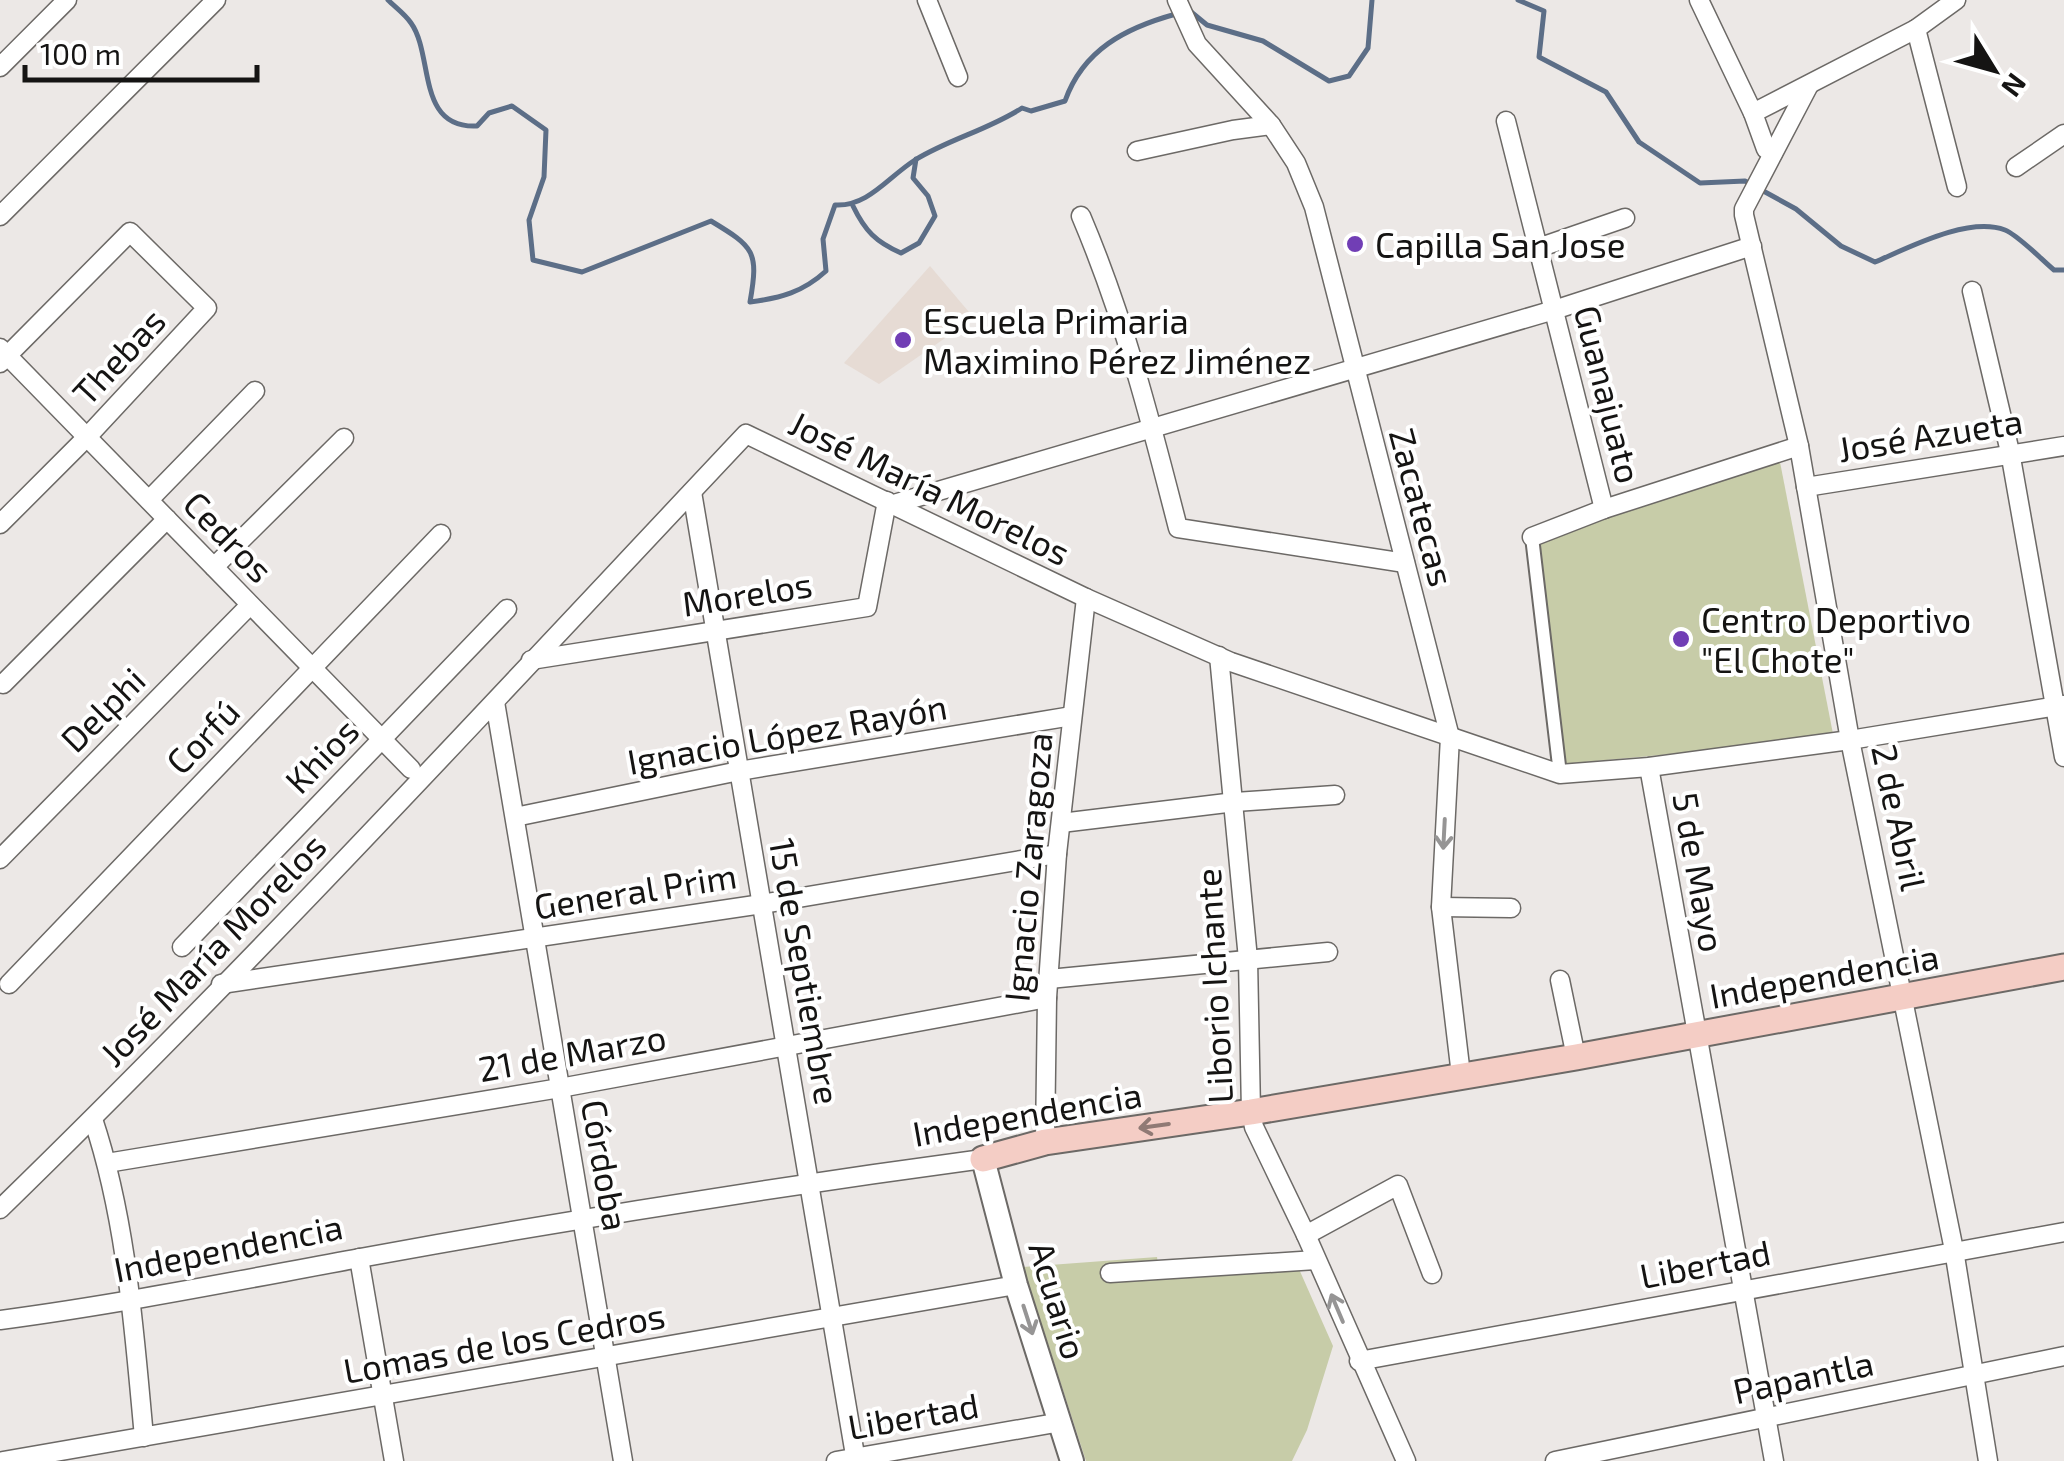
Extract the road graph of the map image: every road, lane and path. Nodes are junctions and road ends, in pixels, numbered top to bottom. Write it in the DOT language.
graph roads {
  1 [pos="68,0"];
  2 [pos="216,0"];
  3 [pos="927,0"];
  4 [pos="1177,0"];
  5 [pos="1700,0"];
  6 [pos="1956,0"];
  7 [pos="1916,29"];
  8 [pos="0,67"];
  9 [pos="958,77"];
  10 [pos="1809,86"];
  11 [pos="1753,113"];
  12 [pos="1506,121"];
  13 [pos="1271,125"];
  14 [pos="2064,134"];
  15 [pos="1136,151"];
  16 [pos="1771,156"];
  17 [pos="2016,167"];
  18 [pos="1957,188"];
  19 [pos="0,216"];
  20 [pos="1081,216"];
  21 [pos="1625,218"];
  22 [pos="1752,246"];
  23 [pos="1538,248"];
  24 [pos="1972,291"];
  25 [pos="1554,310"];
  26 [pos="2,356"];
  27 [pos="1353,368"];
  28 [pos="254,391"];
  29 [pos="1152,427"];
  30 [pos="87,437"];
  31 [pos="344,438"];
  32 [pos="1799,446"];
  33 [pos="2064,446"];
  34 [pos="2010,452"];
  35 [pos="1806,487"];
  36 [pos="692,492"];
  37 [pos="148,500"];
  38 [pos="891,502"];
  39 [pos="1604,509"];
  40 [pos="167,519"];
  41 [pos="0,524"];
  42 [pos="441,534"];
  43 [pos="1532,537"];
  44 [pos="1405,563"];
  45 [pos="214,567"];
  46 [pos="1086,598"];
  47 [pos="250,604"];
  48 [pos="507,609"];
  49 [pos="715,631"];
  50 [pos="1219,656"];
  51 [pos="530,660"];
  52 [pos="313,668"];
  53 [pos="3,684"];
  54 [pos="495,702"];
  55 [pos="2059,706"];
  56 [pos="1072,716"];
  57 [pos="1450,737"];
  58 [pos="382,738"];
  59 [pos="1850,740"];
  60 [pos="2064,757"];
  61 [pos="1648,767"];
  62 [pos="411,769"];
  63 [pos="739,770"];
  64 [pos="1560,774"];
  65 [pos="1335,795"];
  66 [pos="1235,802"];
  67 [pos="514,817"];
  68 [pos="1061,822"];
  69 [pos="1057,854"];
  70 [pos="0,858"];
  71 [pos="762,904"];
  72 [pos="1441,907"];
  73 [pos="1511,908"];
  74 [pos="535,939"];
  75 [pos="182,947"];
  76 [pos="1328,952"];
  77 [pos="1248,959"];
  78 [pos="2064,967"];
  79 [pos="1560,980"];
  80 [pos="10,984"];
  81 [pos="222,984"];
  82 [pos="1048,988"];
  83 [pos="1904,996"];
  84 [pos="1695,1034"];
  85 [pos="786,1046"];
  86 [pos="1576,1057"];
  87 [pos="1461,1075"];
  88 [pos="560,1088"];
  89 [pos="1251,1112"];
  90 [pos="93,1118"];
  91 [pos="1045,1142"];
  92 [pos="983,1159"];
  93 [pos="108,1162"];
  94 [pos="809,1182"];
  95 [pos="0,1209"];
  96 [pos="582,1219"];
  97 [pos="2064,1232"];
  98 [pos="1306,1235"];
  99 [pos="1954,1250"];
  100 [pos="359,1258"];
  101 [pos="1316,1260"];
  102 [pos="1110,1273"];
  103 [pos="1432,1274"];
  104 [pos="1016,1285"];
  105 [pos="1742,1289"];
  106 [pos="131,1302"];
  107 [pos="832,1318"];
  108 [pos="0,1320"];
  109 [pos="2064,1356"];
  110 [pos="606,1357"];
  111 [pos="1359,1360"];
  112 [pos="1973,1374"];
  113 [pos="383,1396"];
  114 [pos="1767,1416"];
  115 [pos="1061,1422"];
  116 [pos="144,1437"];
  117 [pos="84,1454"];
  118 [pos="856,1459"];
  119 [pos="3,1461"];
  120 [pos="394,1461"];
  121 [pos="623,1461"];
  122 [pos="836,1461"];
  123 [pos="1072,1461"];
  124 [pos="1406,1461"];
  125 [pos="1555,1461"];
  126 [pos="1774,1461"];
  127 [pos="1988,1461"];
  1 -- 8 [label="street"];
  2 -- 19 [label="street"];
  3 -- 9 [label="street"];
  4 -- 13 [label="street, Zacatecas"];
  5 -- 11 [label="street"];
  6 -- 7 [label="street"];
  7 -- 10 [label="street"];
  7 -- 18 [label="street"];
  10 -- 11 [label="street"];
  10 -- 16 [label="street"];
  11 -- 16 [label="street"];
  12 -- 23 [label="street, Guanajuato"];
  13 -- 15 [label="street"];
  13 -- 27 [label="street, Zacatecas"];
  14 -- 17 [label="street"];
  16 -- 22 [label="street, 2 de Abril"];
  20 -- 29 [label="street"];
  21 -- 23 [label="street"];
  22 -- 25 [label="street"];
  22 -- 32 [label="street, 2 de Abril"];
  23 -- 25 [label="street, Guanajuato"];
  24 -- 34 [label="street"];
  25 -- 27 [label="street"];
  25 -- 39 [label="street, Guanajuato"];
  26 -- 30 [label="street, Cedros"];
  26 -- 30 [label="street, Thebas"];
  27 -- 29 [label="street"];
  27 -- 44 [label="street, Zacatecas"];
  28 -- 37 [label="street"];
  29 -- 38 [label="street"];
  29 -- 44 [label="street"];
  30 -- 37 [label="street, Cedros"];
  30 -- 41 [label="street, Thebas"];
  31 -- 45 [label="street"];
  32 -- 35 [label="street, 2 de Abril"];
  32 -- 39 [label="street"];
  33 -- 34 [label="street, José Azueta"];
  34 -- 35 [label="street, José Azueta"];
  34 -- 55 [label="street"];
  35 -- 59 [label="street, 2 de Abril"];
  36 -- 38 [label="street, José María Morelos"];
  36 -- 49 [label="street, 15 de Septiembre"];
  36 -- 51 [label="street, José María Morelos"];
  37 -- 40 [label="street, Cedros"];
  38 -- 46 [label="street, José María Morelos"];
  38 -- 49 [label="street, Morelos"];
  39 -- 43 [label="street"];
  40 -- 45 [label="street, Cedros"];
  40 -- 53 [label="street"];
  42 -- 52 [label="street, Corfú"];
  43 -- 64 [label="street"];
  44 -- 57 [label="street, Zacatecas"];
  45 -- 47 [label="street, Cedros"];
  46 -- 50 [label="street, José María Morelos"];
  46 -- 56 [label="street, Ignacio Zaragoza"];
  47 -- 52 [label="street, Cedros"];
  47 -- 70 [label="street, Delphi"];
  48 -- 58 [label="street, Khios"];
  49 -- 51 [label="street, Morelos"];
  49 -- 63 [label="street, 15 de Septiembre"];
  50 -- 57 [label="street, José María Morelos"];
  50 -- 66 [label="street, Liborio Ichante"];
  51 -- 54 [label="street, José María Morelos"];
  52 -- 58 [label="street, Cedros"];
  52 -- 80 [label="street, Corfú"];
  54 -- 67 [label="street, Córdoba"];
  54 -- 81 [label="street, José María Morelos"];
  55 -- 59 [label="street, José María Morelos"];
  55 -- 60 [label="street"];
  56 -- 63 [label="street, Ignacio López Rayón"];
  56 -- 68 [label="street, Ignacio Zaragoza"];
  57 -- 64 [label="street, José María Morelos"];
  57 -- 72 [label="street, Zacatecas, one-way"];
  58 -- 62 [label="street, Cedros"];
  58 -- 75 [label="street, Khios"];
  59 -- 61 [label="street, José María Morelos"];
  59 -- 83 [label="street, 2 de Abril"];
  61 -- 64 [label="street, José María Morelos"];
  61 -- 84 [label="street, 5 de Mayo"];
  63 -- 67 [label="street, Ignacio López Rayón"];
  63 -- 71 [label="street, 15 de Septiembre"];
  65 -- 66 [label="street"];
  66 -- 68 [label="street"];
  66 -- 77 [label="street, Liborio Ichante"];
  67 -- 74 [label="street, Córdoba"];
  68 -- 69 [label="street, Ignacio Zaragoza"];
  69 -- 71 [label="street, General Prim"];
  69 -- 82 [label="street, Ignacio Zaragoza"];
  71 -- 74 [label="street, General Prim"];
  71 -- 85 [label="street, 15 de Septiembre"];
  72 -- 73 [label="street"];
  72 -- 87 [label="street, Zacatecas"];
  74 -- 81 [label="street, General Prim"];
  74 -- 88 [label="street, Córdoba"];
  76 -- 77 [label="street, 21 de Marzo"];
  77 -- 82 [label="street, 21 de Marzo"];
  77 -- 89 [label="street, Liborio Ichante"];
  78 -- 83 [label="main road, Independencia"];
  79 -- 86 [label="street"];
  81 -- 90 [label="street, José María Morelos"];
  82 -- 85 [label="street, 21 de Marzo"];
  82 -- 91 [label="street, Ignacio Zaragoza"];
  83 -- 84 [label="main road, Independencia"];
  83 -- 99 [label="street, 2 de Abril"];
  84 -- 86 [label="main road, Independencia"];
  84 -- 105 [label="street, 5 de Mayo"];
  85 -- 88 [label="street, 21 de Marzo"];
  85 -- 94 [label="street, 15 de Septiembre"];
  86 -- 87 [label="main road, Independencia"];
  87 -- 89 [label="main road, Independencia"];
  88 -- 93 [label="street, 21 de Marzo"];
  88 -- 96 [label="street, Córdoba"];
  89 -- 91 [label="main road, Independencia, one-way"];
  89 -- 98 [label="street, Liborio Ichante"];
  90 -- 93 [label="street"];
  90 -- 95 [label="street, José María Morelos"];
  91 -- 92 [label="main road, Independencia"];
  92 -- 94 [label="street, Independencia"];
  92 -- 104 [label="street, Acuario"];
  93 -- 106 [label="street"];
  94 -- 96 [label="street, Independencia"];
  94 -- 107 [label="street, 15 de Septiembre"];
  96 -- 100 [label="street, Independencia"];
  96 -- 110 [label="street, Córdoba"];
  97 -- 99 [label="street, Libertad"];
  98 -- 101 [label="street, Liborio Ichante"];
  98 -- 103 [label="street"];
  99 -- 105 [label="street, Libertad"];
  99 -- 112 [label="street, 2 de Abril"];
  100 -- 106 [label="street, Independencia"];
  100 -- 113 [label="street"];
  101 -- 102 [label="street"];
  111 -- 101 [label="street, Liborio Ichante, one-way"];
  104 -- 107 [label="street, Lomas de los Cedros"];
  104 -- 115 [label="street, Acuario, one-way"];
  105 -- 111 [label="street, Libertad"];
  105 -- 114 [label="street, 5 de Mayo"];
  106 -- 108 [label="street, Independencia"];
  106 -- 116 [label="street"];
  107 -- 110 [label="street, Lomas de los Cedros"];
  107 -- 118 [label="street, 15 de Septiembre"];
  109 -- 112 [label="street, Papantla"];
  110 -- 113 [label="street, Lomas de los Cedros"];
  110 -- 121 [label="street, Córdoba"];
  111 -- 124 [label="street, Liborio Ichante"];
  112 -- 114 [label="street, Papantla"];
  112 -- 127 [label="street, 2 de Abril"];
  113 -- 116 [label="street, Lomas de los Cedros"];
  113 -- 120 [label="street"];
  114 -- 125 [label="street, Papantla"];
  114 -- 126 [label="street, 5 de Mayo"];
  115 -- 118 [label="street, Libertad"];
  115 -- 123 [label="street, Acuario"];
  116 -- 117 [label="street, Lomas de los Cedros"];
  117 -- 119 [label="street, Lomas de los Cedros"];
  118 -- 122 [label="street, Libertad"];
}
